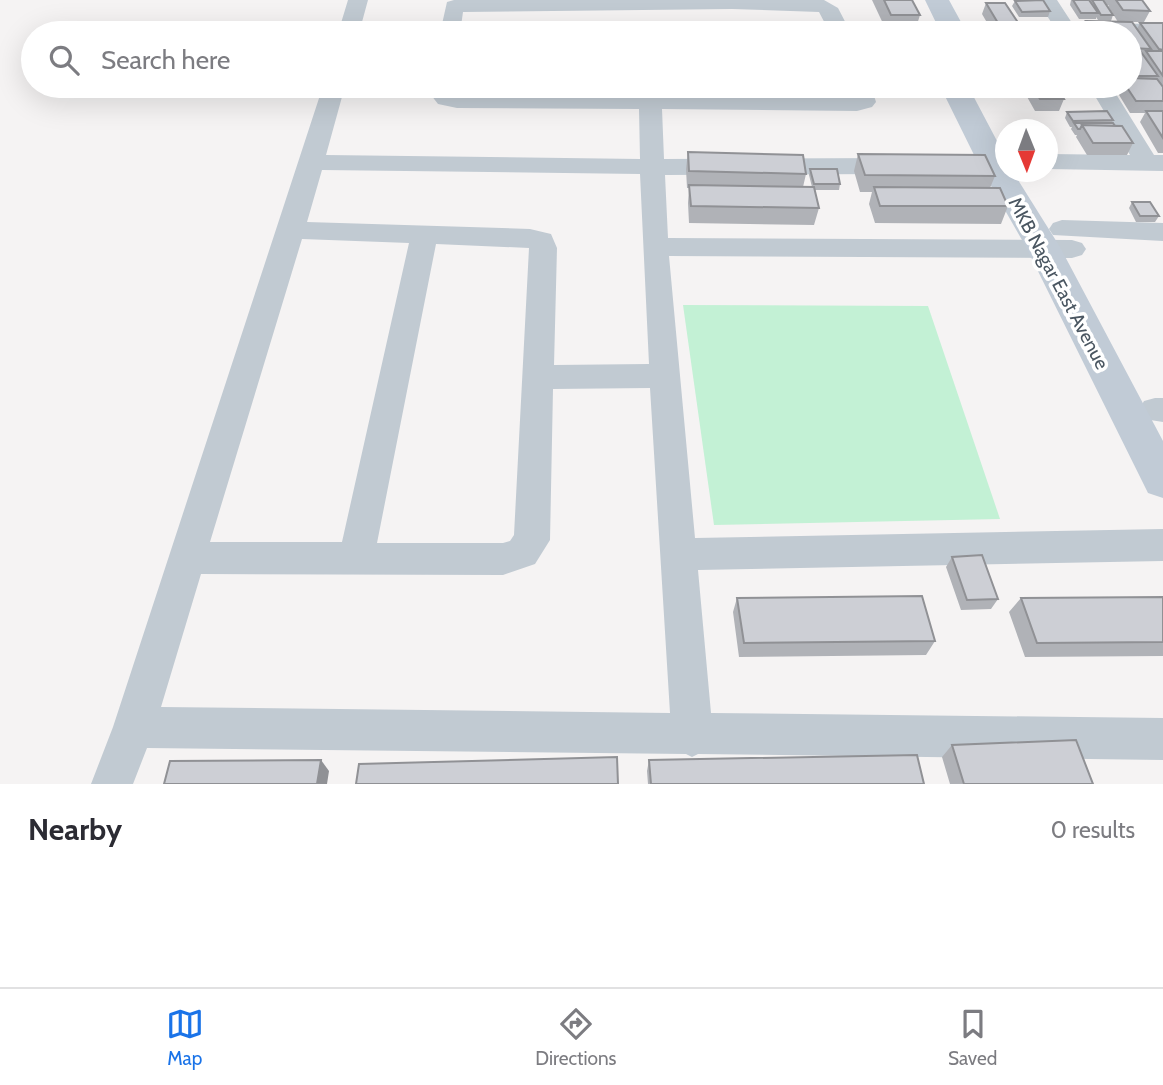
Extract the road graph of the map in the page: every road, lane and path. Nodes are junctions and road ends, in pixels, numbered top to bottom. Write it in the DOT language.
graph roads {
  1 [pos="358,0"];
  2 [pos="913,0"];
  3 [pos="937,0"];
  4 [pos="1047,0"];
  5 [pos="640,2"];
  6 [pos="352,21"];
  7 [pos="452,21"];
  8 [pos="835,21"];
  9 [pos="923,21"];
  10 [pos="948,21"];
  11 [pos="1061,21"];
  12 [pos="1142,30"];
  13 [pos="1163,30"];
  14 [pos="331,98"];
  15 [pos="445,98"];
  16 [pos="863,98"];
  17 [pos="959,98"];
  18 [pos="989,98"];
  19 [pos="1108,98"];
  20 [pos="650,103"];
  21 [pos="1000,119"];
  22 [pos="312,162"];
  23 [pos="1058,162"];
  24 [pos="989,163"];
  25 [pos="1154,163"];
  26 [pos="917,166"];
  27 [pos="654,167"];
  28 [pos="1033,182"];
  29 [pos="291,230"];
  30 [pos="1163,232"];
  31 [pos="424,234"];
  32 [pos="1059,242"];
  33 [pos="655,247"];
  34 [pos="666,376"];
  35 [pos="538,377"];
  36 [pos="1160,415"];
  37 [pos="1163,481"];
  38 [pos="1163,545"];
  39 [pos="679,554"];
  40 [pos="186,558"];
  41 [pos="356,559"];
  42 [pos="134,727"];
  43 [pos="692,736"];
  44 [pos="1163,739"];
  45 [pos="112,784"];
  1 -- 6 [label="street"];
  2 -- 9 [label="main road"];
  3 -- 10 [label="main road"];
  4 -- 11 [label="street"];
  5 -- 7 [label="street"];
  5 -- 8 [label="street"];
  12 -- 13 [label="street"];
  14 -- 22 [label="street"];
  15 -- 20 [label="street"];
  16 -- 20 [label="street"];
  17 -- 24 [label="main road, MKB Nagar East Avenue"];
  18 -- 21 [label="main road"];
  19 -- 25 [label="street"];
  20 -- 27 [label="street"];
  22 -- 27 [label="street"];
  22 -- 29 [label="street"];
  23 -- 25 [label="street"];
  24 -- 32 [label="main road, MKB Nagar East Avenue"];
  26 -- 27 [label="street"];
  27 -- 33 [label="street"];
  28 -- 32 [label="main road"];
  29 -- 31 [label="street"];
  29 -- 40 [label="street"];
  30 -- 32 [label="street"];
  31 -- 35 [label="street"];
  31 -- 41 [label="street"];
  32 -- 33 [label="street"];
  32 -- 36 [label="main road"];
  32 -- 37 [label="main road, MKB Nagar East Avenue"];
  33 -- 34 [label="street"];
  34 -- 35 [label="street"];
  34 -- 39 [label="street"];
  35 -- 41 [label="street"];
  38 -- 39 [label="street"];
  39 -- 43 [label="street"];
  40 -- 41 [label="street"];
  40 -- 42 [label="street"];
  42 -- 43 [label="street"];
  42 -- 45 [label="street"];
  43 -- 44 [label="street"];
}
